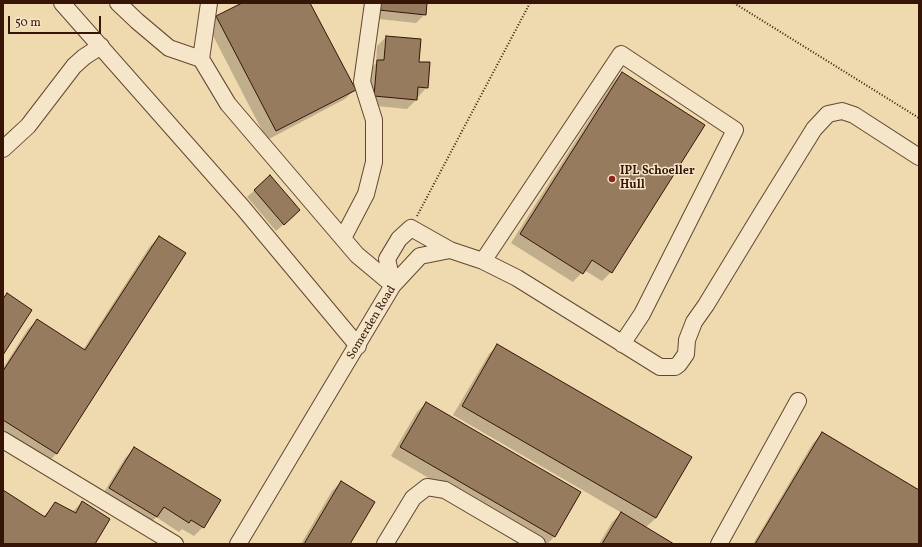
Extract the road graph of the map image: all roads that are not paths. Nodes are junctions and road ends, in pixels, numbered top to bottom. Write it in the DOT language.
graph roads {
  1 [pos="62,3"];
  2 [pos="118,3"];
  3 [pos="209,3"];
  4 [pos="374,3"];
  5 [pos="101,46"];
  6 [pos="201,59"];
  7 [pos="3,149"];
  8 [pos="919,157"];
  9 [pos="343,238"];
  10 [pos="450,250"];
  11 [pos="483,262"];
  12 [pos="393,285"];
  13 [pos="622,344"];
  14 [pos="358,346"];
  15 [pos="798,401"];
  16 [pos="3,440"];
  17 [pos="175,544"];
  18 [pos="238,544"];
  19 [pos="385,544"];
  20 [pos="537,544"];
  21 [pos="718,544"];
  1 -- 5 [label="street"];
  2 -- 6 [label="street"];
  3 -- 6 [label="street"];
  4 -- 9 [label="street"];
  5 -- 7 [label="street"];
  5 -- 14 [label="street"];
  6 -- 9 [label="street"];
  8 -- 13 [label="street"];
  9 -- 12 [label="street"];
  10 -- 11 [label="street"];
  10 -- 12 [label="street, Somerden Road"];
  10 -- 12 [label="street"];
  11 -- 13 [label="street"];
  11 -- 13 [label="street"];
  12 -- 14 [label="street, Somerden Road"];
  14 -- 18 [label="street, Somerden Road"];
  15 -- 21 [label="street"];
  16 -- 17 [label="street"];
  19 -- 20 [label="street"];
}
